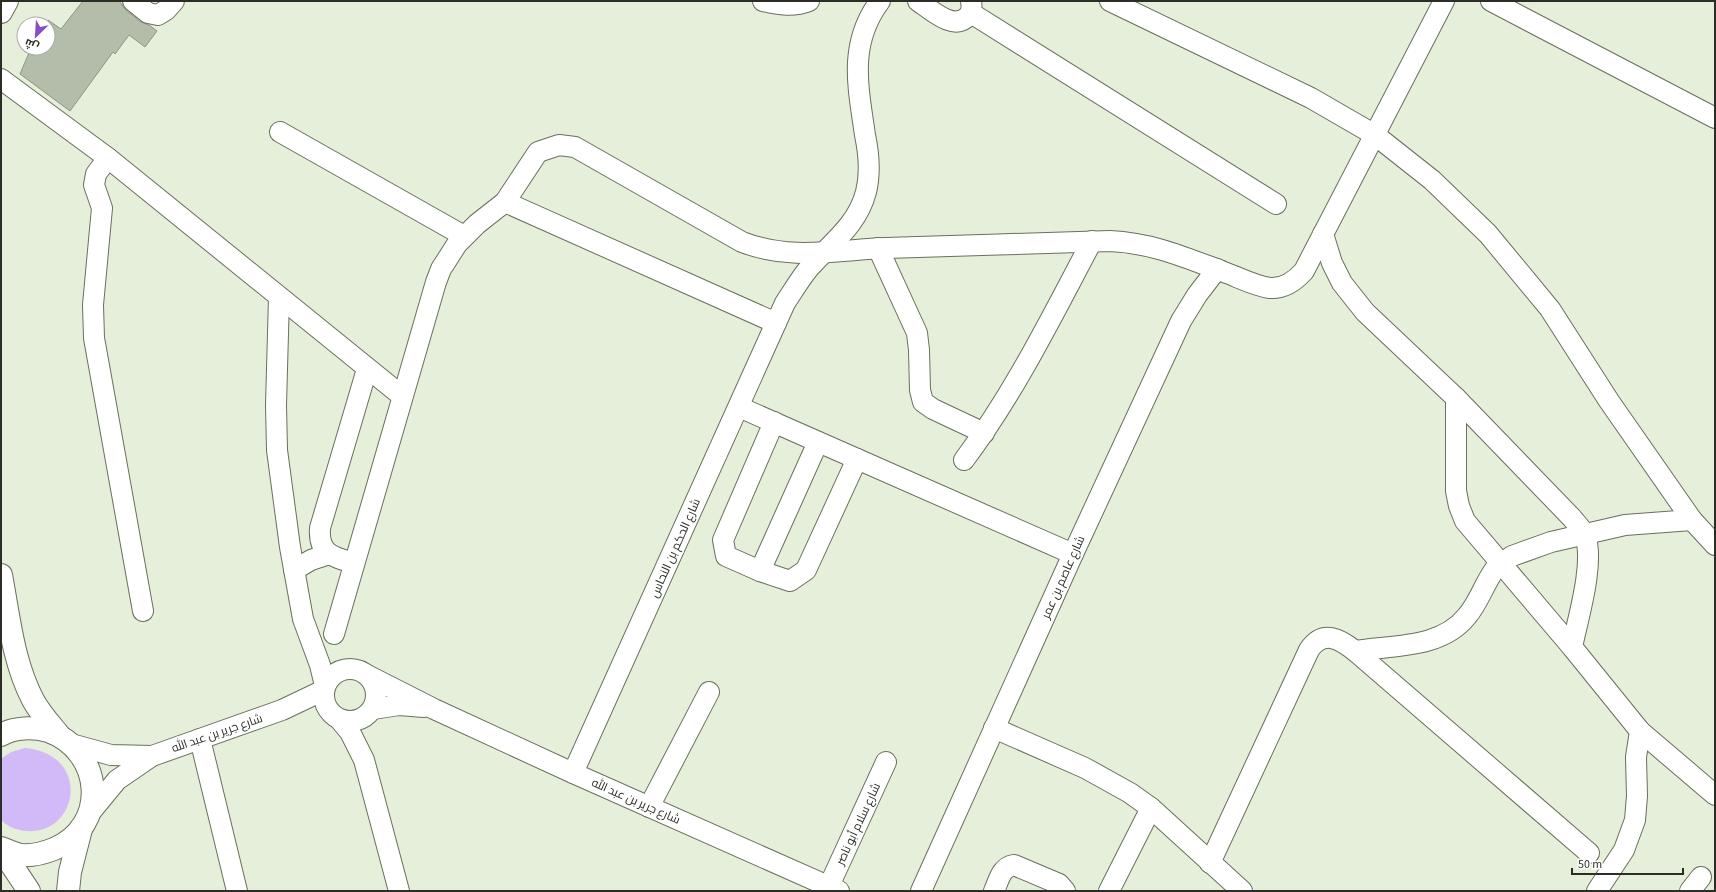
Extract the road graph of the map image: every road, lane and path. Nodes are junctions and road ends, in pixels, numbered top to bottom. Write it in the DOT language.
graph roads {
  1 [pos="7,1"];
  2 [pos="133,1"];
  3 [pos="174,1"];
  4 [pos="763,1"];
  5 [pos="809,1"];
  6 [pos="918,1"];
  7 [pos="1110,1"];
  8 [pos="1444,1"];
  9 [pos="1492,1"];
  10 [pos="876,2"];
  11 [pos="971,7"];
  12 [pos="1,12"];
  13 [pos="1,79"];
  14 [pos="1715,118"];
  15 [pos="280,132"];
  16 [pos="1375,135"];
  17 [pos="108,158"];
  18 [pos="505,202"];
  19 [pos="1276,204"];
  20 [pos="1323,234"];
  21 [pos="464,236"];
  22 [pos="1092,241"];
  23 [pos="878,248"];
  24 [pos="826,252"];
  25 [pos="1217,269"];
  26 [pos="279,297"];
  27 [pos="776,323"];
  28 [pos="367,369"];
  29 [pos="402,396"];
  30 [pos="1456,398"];
  31 [pos="739,407"];
  32 [pos="774,422"];
  33 [pos="984,433"];
  34 [pos="818,442"];
  35 [pos="858,459"];
  36 [pos="964,460"];
  37 [pos="1692,520"];
  38 [pos="1584,534"];
  39 [pos="1712,536"];
  40 [pos="324,546"];
  41 [pos="290,547"];
  42 [pos="1073,554"];
  43 [pos="354,563"];
  44 [pos="1502,563"];
  45 [pos="294,570"];
  46 [pos="760,571"];
  47 [pos="1,575"];
  48 [pos="143,611"];
  49 [pos="334,634"];
  50 [pos="312,645"];
  51 [pos="1572,647"];
  52 [pos="1355,651"];
  53 [pos="345,669"];
  54 [pos="367,675"];
  55 [pos="324,688"];
  56 [pos="709,692"];
  57 [pos="434,709"];
  58 [pos="282,710"];
  59 [pos="370,713"];
  60 [pos="335,716"];
  61 [pos="994,728"];
  62 [pos="1640,731"];
  63 [pos="1,735"];
  64 [pos="200,739"];
  65 [pos="65,740"];
  66 [pos="152,756"];
  67 [pos="364,760"];
  68 [pos="886,762"];
  69 [pos="573,773"];
  70 [pos="1715,795"];
  71 [pos="649,807"];
  72 [pos="1151,808"];
  73 [pos="85,822"];
  74 [pos="1,849"];
  75 [pos="1590,853"];
  76 [pos="1210,863"];
  77 [pos="834,889"];
  78 [pos="28,891"];
  79 [pos="68,891"];
  80 [pos="237,891"];
  81 [pos="399,891"];
  82 [pos="921,891"];
  83 [pos="994,891"];
  84 [pos="1066,891"];
  85 [pos="1109,891"];
  86 [pos="1242,891"];
  87 [pos="1597,891"];
  1 -- 12 [label="highway"];
  2 -- 3 [label="street"];
  4 -- 5 [label="street"];
  6 -- 11 [label="street"];
  7 -- 16 [label="street"];
  8 -- 16 [label="street"];
  9 -- 14 [label="street"];
  10 -- 24 [label="street, شارع الحكم بن النحاس"];
  11 -- 19 [label="street"];
  13 -- 17 [label="street"];
  15 -- 21 [label="street"];
  16 -- 20 [label="street"];
  16 -- 37 [label="street"];
  17 -- 26 [label="street"];
  17 -- 48 [label="street"];
  18 -- 21 [label="street"];
  18 -- 24 [label="street"];
  18 -- 27 [label="street"];
  20 -- 25 [label="street"];
  20 -- 30 [label="street"];
  21 -- 29 [label="street"];
  22 -- 23 [label="street"];
  22 -- 25 [label="street"];
  22 -- 33 [label="street"];
  23 -- 24 [label="street"];
  23 -- 33 [label="street"];
  24 -- 27 [label="street, شارع الحكم بن النحاس"];
  25 -- 42 [label="street, شارع عاصم بن عمر"];
  26 -- 28 [label="street"];
  26 -- 41 [label="street"];
  27 -- 31 [label="street, شارع الحكم بن النحاس"];
  28 -- 29 [label="street"];
  28 -- 40 [label="street"];
  29 -- 43 [label="street"];
  30 -- 38 [label="street"];
  30 -- 44 [label="street"];
  31 -- 32 [label="street"];
  31 -- 69 [label="street, شارع الحكم بن النحاس"];
  32 -- 34 [label="street"];
  32 -- 46 [label="street"];
  33 -- 36 [label="street"];
  34 -- 35 [label="street"];
  34 -- 46 [label="street"];
  35 -- 42 [label="street"];
  35 -- 46 [label="street"];
  37 -- 38 [label="street"];
  37 -- 39 [label="street"];
  38 -- 44 [label="street"];
  38 -- 51 [label="street"];
  40 -- 41 [label="street"];
  40 -- 43 [label="street"];
  40 -- 45 [label="street"];
  41 -- 45 [label="street"];
  42 -- 61 [label="street, شارع عاصم بن عمر"];
  43 -- 49 [label="street"];
  44 -- 51 [label="street"];
  44 -- 52 [label="street"];
  45 -- 50 [label="street"];
  47 -- 65 [label="highway"];
  50 -- 53 [label="street"];
  50 -- 55 [label="street"];
  51 -- 62 [label="street"];
  52 -- 75 [label="street"];
  52 -- 76 [label="street"];
  53 -- 54 [label="street"];
  53 -- 55 [label="street"];
  54 -- 57 [label="street, شارع جرير بن عبد الله"];
  54 -- 59 [label="street"];
  55 -- 58 [label="street, شارع جرير بن عبد الله"];
  55 -- 60 [label="street"];
  56 -- 71 [label="street"];
  57 -- 59 [label="street, شارع جرير بن عبد الله"];
  57 -- 69 [label="street, شارع جرير بن عبد الله"];
  58 -- 60 [label="street, شارع جرير بن عبد الله"];
  58 -- 64 [label="street, شارع جرير بن عبد الله"];
  59 -- 60 [label="street"];
  59 -- 67 [label="street"];
  60 -- 67 [label="street"];
  61 -- 72 [label="street"];
  61 -- 82 [label="street, شارع عاصم بن عمر"];
  62 -- 70 [label="street"];
  62 -- 87 [label="street"];
  63 -- 65 [label="highway"];
  64 -- 66 [label="street, شارع جرير بن عبد الله"];
  64 -- 80 [label="street"];
  65 -- 66 [label="street, شارع جرير بن عبد الله"];
  65 -- 73 [label="highway"];
  66 -- 73 [label="street, شارع جرير بن عبد الله"];
  67 -- 81 [label="street"];
  68 -- 77 [label="street, شارع سلام أبو ناصر"];
  69 -- 71 [label="street, شارع جرير بن عبد الله"];
  71 -- 77 [label="street, شارع جرير بن عبد الله"];
  72 -- 76 [label="street"];
  72 -- 85 [label="street"];
  73 -- 74 [label="highway"];
  73 -- 79 [label="highway"];
  74 -- 78 [label="highway"];
  76 -- 86 [label="street"];
  83 -- 84 [label="street"];
}
